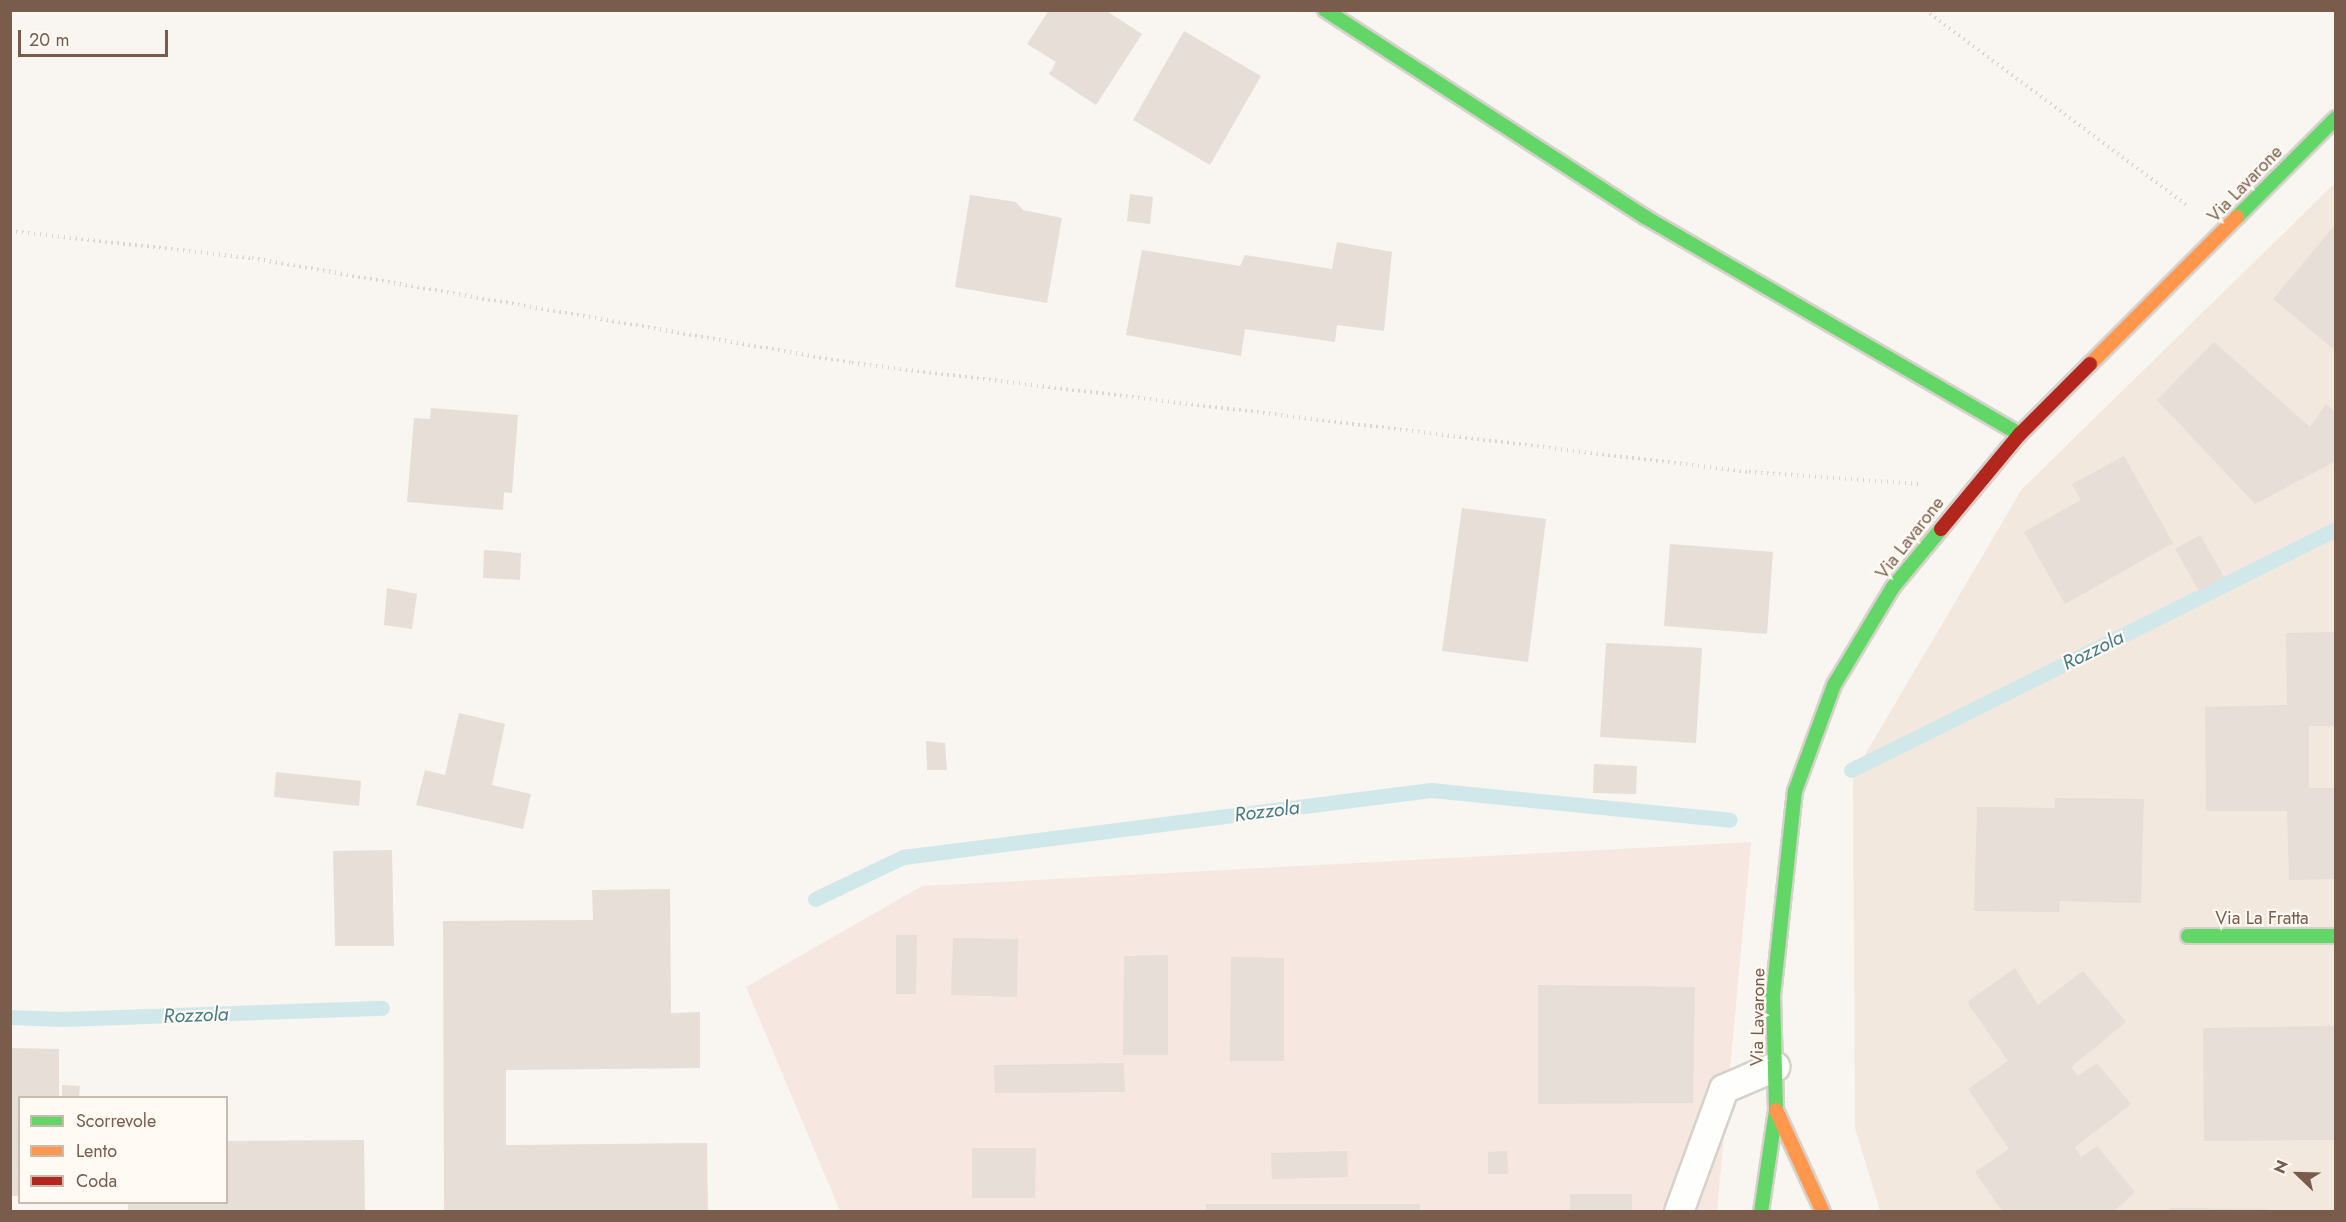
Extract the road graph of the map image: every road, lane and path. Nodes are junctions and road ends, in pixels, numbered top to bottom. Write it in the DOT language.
graph roads {
  1 [pos="1325,10"];
  2 [pos="1925,10"];
  3 [pos="2336,118"];
  4 [pos="10,231"];
  5 [pos="2224,232"];
  6 [pos="2020,434"];
  7 [pos="1973,488"];
  8 [pos="2188,936"];
  9 [pos="2336,936"];
  10 [pos="1775,1067"];
  11 [pos="1776,1110"];
  12 [pos="1679,1212"];
  13 [pos="1761,1212"];
  14 [pos="1823,1212"];
  1 -- 6 [label="main road"];
  2 -- 5 [label="path"];
  3 -- 5 [label="main road, Via Lavarone"];
  4 -- 7 [label="path"];
  5 -- 6 [label="main road, Via Lavarone"];
  6 -- 7 [label="main road, Via Lavarone"];
  7 -- 10 [label="main road, Via Lavarone"];
  8 -- 9 [label="main road, Via La Fratta"];
  10 -- 11 [label="main road, Via Lavarone"];
  10 -- 12 [label="lane"];
  11 -- 13 [label="main road, Via Lavarone"];
  11 -- 14 [label="main road, Via Lavarone"];
}
